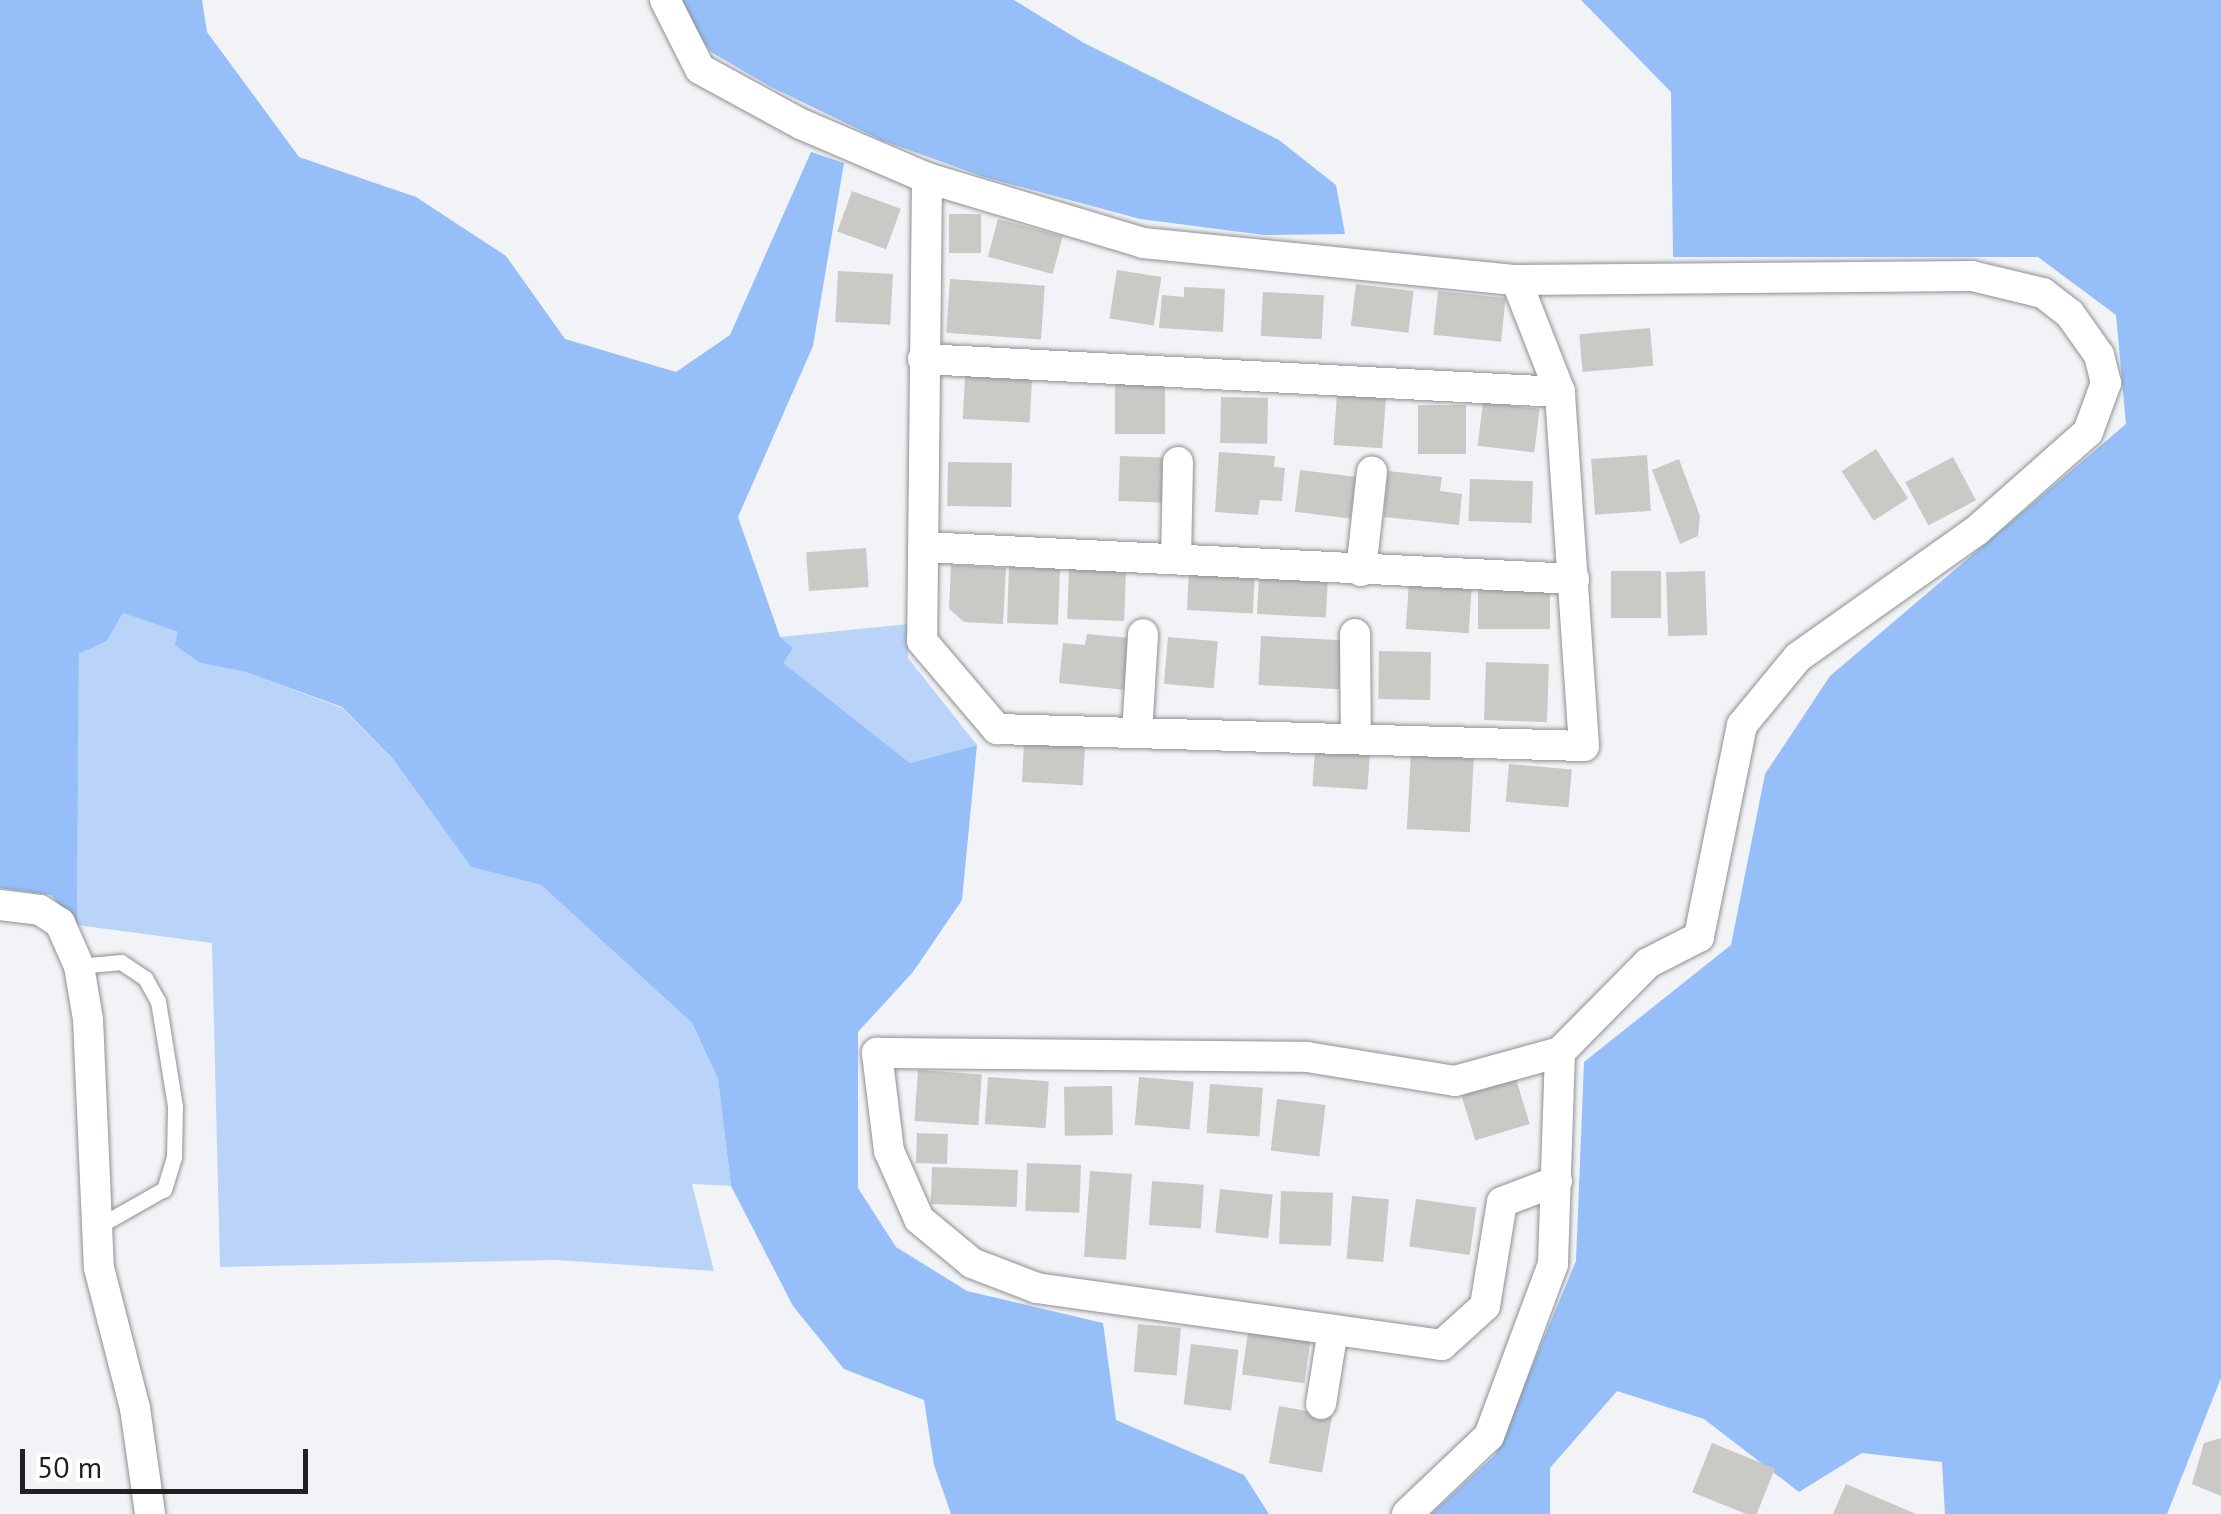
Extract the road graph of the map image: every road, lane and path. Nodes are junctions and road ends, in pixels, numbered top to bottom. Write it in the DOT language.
graph roads {
  1 [pos="665,0"];
  2 [pos="927,178"];
  3 [pos="1516,280"];
  4 [pos="923,359"];
  5 [pos="1560,392"];
  6 [pos="1178,462"];
  7 [pos="1372,472"];
  8 [pos="923,547"];
  9 [pos="1176,560"];
  10 [pos="1360,570"];
  11 [pos="1574,579"];
  12 [pos="1143,634"];
  13 [pos="1356,634"];
  14 [pos="1137,732"];
  15 [pos="1356,739"];
  16 [pos="0,906"];
  17 [pos="79,966"];
  18 [pos="1560,1052"];
  19 [pos="1556,1181"];
  20 [pos="95,1228"];
  21 [pos="1333,1330"];
  22 [pos="1322,1404"];
  23 [pos="150,1514"];
  24 [pos="1408,1514"];
  1 -- 2 [label="street"];
  2 -- 3 [label="street"];
  2 -- 4 [label="street"];
  3 -- 5 [label="street"];
  3 -- 18 [label="street"];
  4 -- 5 [label="street"];
  4 -- 8 [label="street"];
  5 -- 11 [label="street"];
  6 -- 9 [label="street"];
  7 -- 10 [label="street"];
  8 -- 9 [label="street"];
  8 -- 14 [label="street"];
  9 -- 10 [label="street"];
  10 -- 11 [label="street"];
  11 -- 15 [label="street"];
  12 -- 14 [label="street"];
  13 -- 15 [label="street"];
  14 -- 15 [label="street"];
  16 -- 17 [label="street"];
  17 -- 20 [label="street"];
  17 -- 20 [label="lane"];
  18 -- 19 [label="street"];
  18 -- 21 [label="street"];
  19 -- 21 [label="street"];
  19 -- 24 [label="street"];
  20 -- 23 [label="street"];
  21 -- 22 [label="street"];
}
